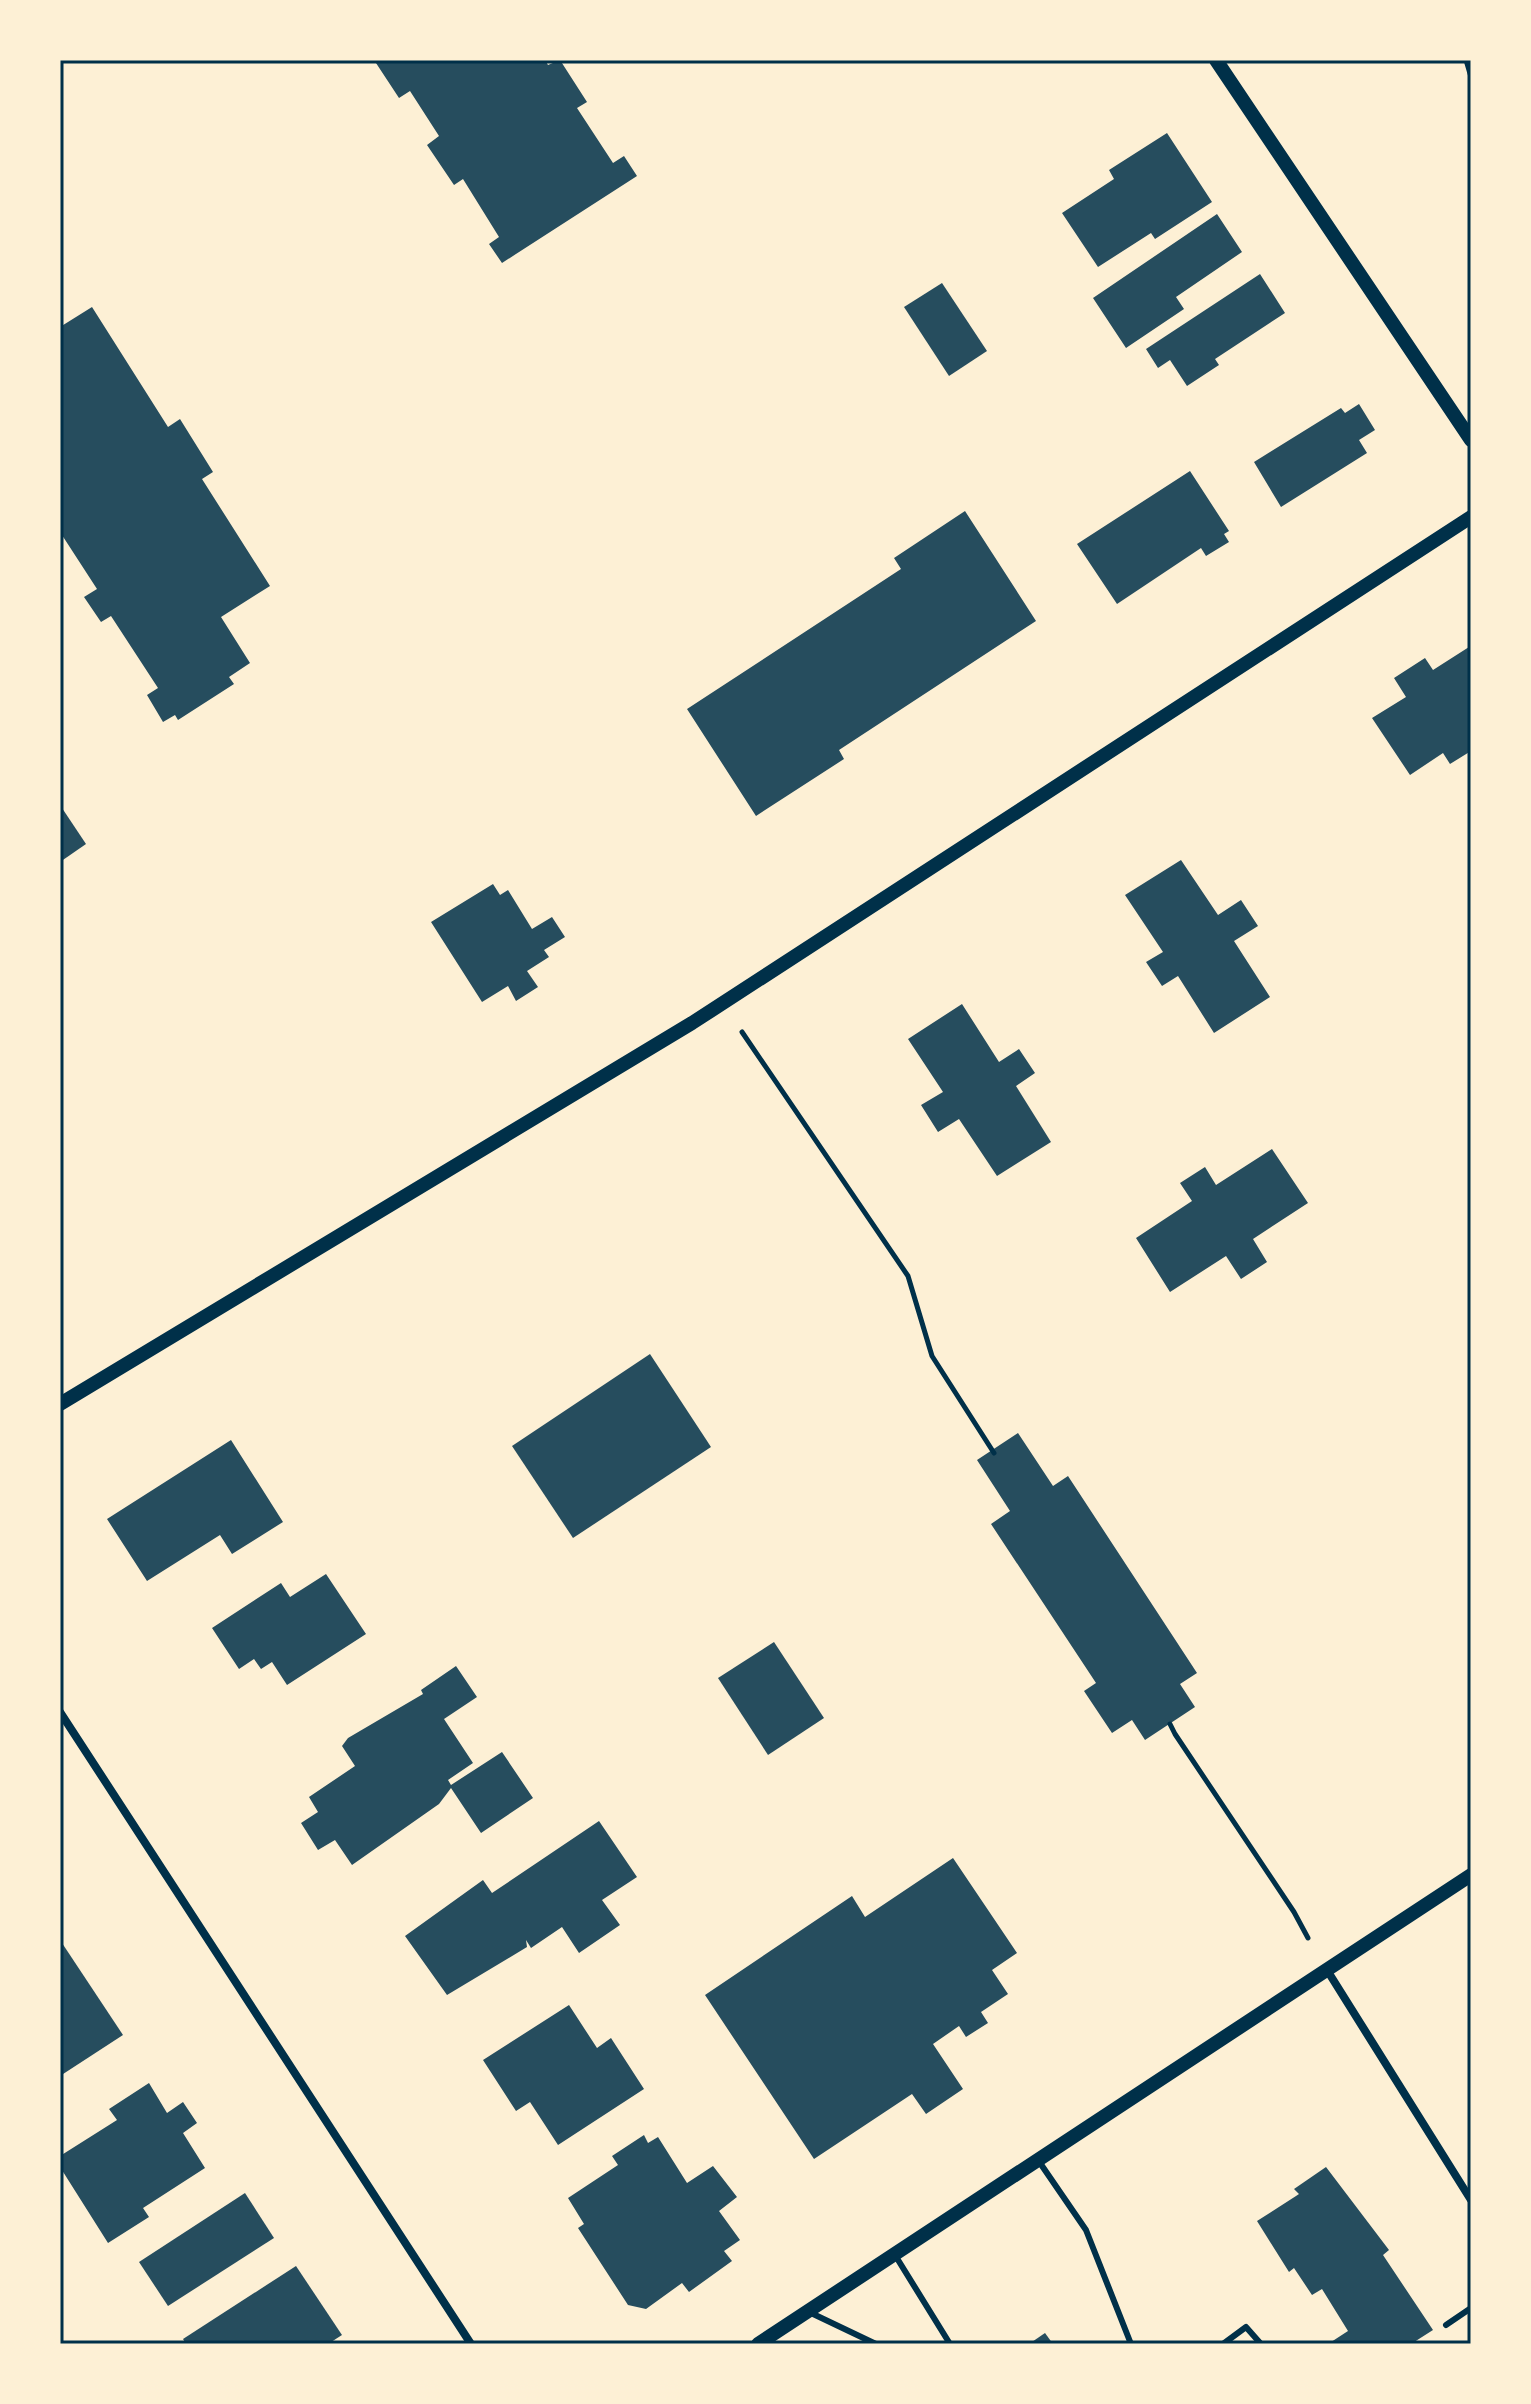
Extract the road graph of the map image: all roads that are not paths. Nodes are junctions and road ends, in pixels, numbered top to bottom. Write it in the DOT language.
graph roads {
  1 [pos="1216,60"];
  2 [pos="1471,440"];
  3 [pos="1471,517"];
  4 [pos="60,1404"];
  5 [pos="60,1712"];
  6 [pos="1471,1875"];
  7 [pos="1327,1970"];
  8 [pos="1038,2160"];
  9 [pos="1471,2200"];
  10 [pos="895,2255"];
  11 [pos="1471,2308"];
  12 [pos="808,2311"];
  13 [pos="1446,2325"];
  14 [pos="471,2344"];
  15 [pos="758,2344"];
  16 [pos="876,2344"];
  17 [pos="950,2344"];
  18 [pos="1131,2344"];
  19 [pos="1223,2344"];
  20 [pos="1261,2344"];
  1 -- 2 [label="street"];
  3 -- 4 [label="street"];
  5 -- 14 [label="street"];
  6 -- 7 [label="street"];
  7 -- 8 [label="street"];
  7 -- 9 [label="street"];
  8 -- 10 [label="street"];
  8 -- 18 [label="lane"];
  10 -- 12 [label="street"];
  10 -- 17 [label="lane"];
  11 -- 13 [label="lane"];
  12 -- 15 [label="street"];
  12 -- 16 [label="lane"];
  19 -- 20 [label="lane"];
}
